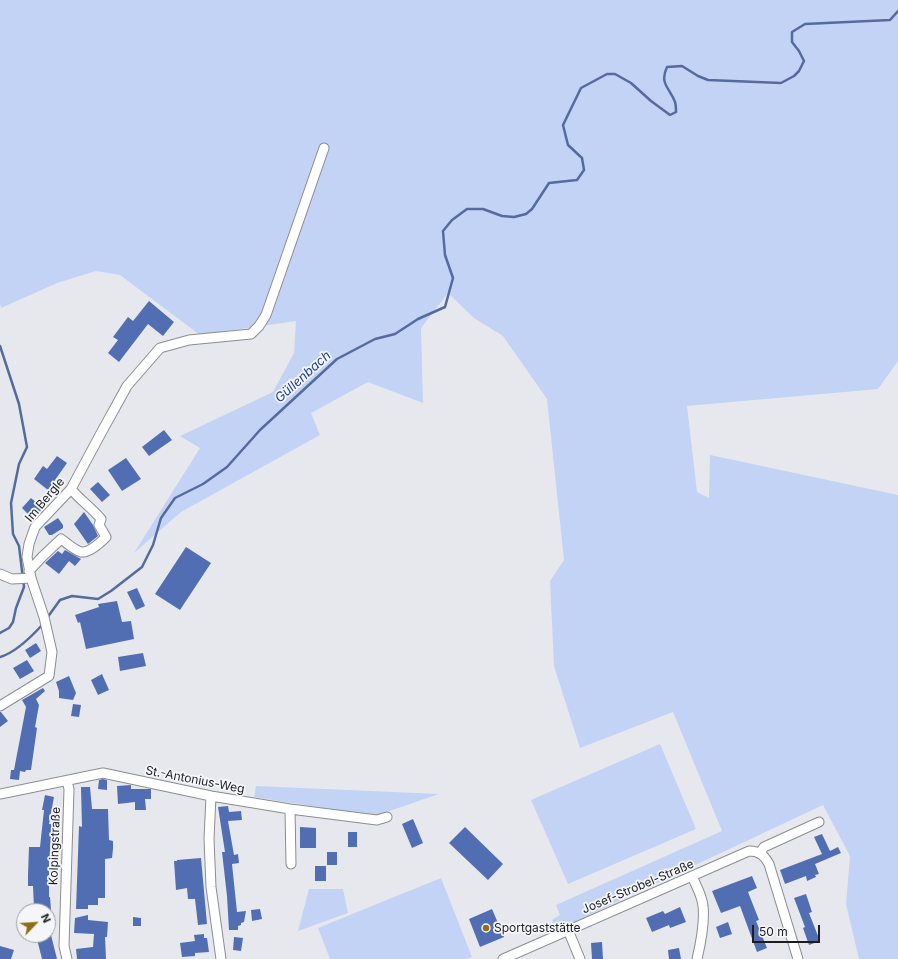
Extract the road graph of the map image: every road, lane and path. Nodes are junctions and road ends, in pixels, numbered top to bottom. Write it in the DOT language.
graph roads {
  1 [pos="324,148"];
  2 [pos="71,489"];
  3 [pos="0,574"];
  4 [pos="30,576"];
  5 [pos="0,706"];
  6 [pos="67,781"];
  7 [pos="0,794"];
  8 [pos="211,796"];
  9 [pos="290,809"];
  10 [pos="387,816"];
  11 [pos="819,822"];
  12 [pos="760,853"];
  13 [pos="291,864"];
  14 [pos="692,876"];
  15 [pos="568,930"];
  16 [pos="66,959"];
  17 [pos="221,959"];
  18 [pos="503,959"];
  19 [pos="580,959"];
  20 [pos="697,959"];
  21 [pos="798,959"];
  1 -- 2 [label="street, Im Bergle"];
  2 -- 4 [label="street, Im Bergle"];
  2 -- 4 [label="street"];
  3 -- 4 [label="street"];
  4 -- 5 [label="street, Im Bergle"];
  6 -- 7 [label="street, St.-Antonius-Weg"];
  6 -- 8 [label="street, St.-Antonius-Weg"];
  6 -- 16 [label="street, Kolpingstraße"];
  8 -- 9 [label="street, St.-Antonius-Weg"];
  8 -- 17 [label="street"];
  9 -- 10 [label="street, St.-Antonius-Weg"];
  9 -- 13 [label="street"];
  11 -- 12 [label="street"];
  12 -- 14 [label="street, Josef-Strobel-Straße"];
  12 -- 21 [label="street"];
  14 -- 15 [label="street, Josef-Strobel-Straße"];
  14 -- 20 [label="street"];
  15 -- 18 [label="street, Josef-Strobel-Straße"];
  15 -- 19 [label="street"];
}
